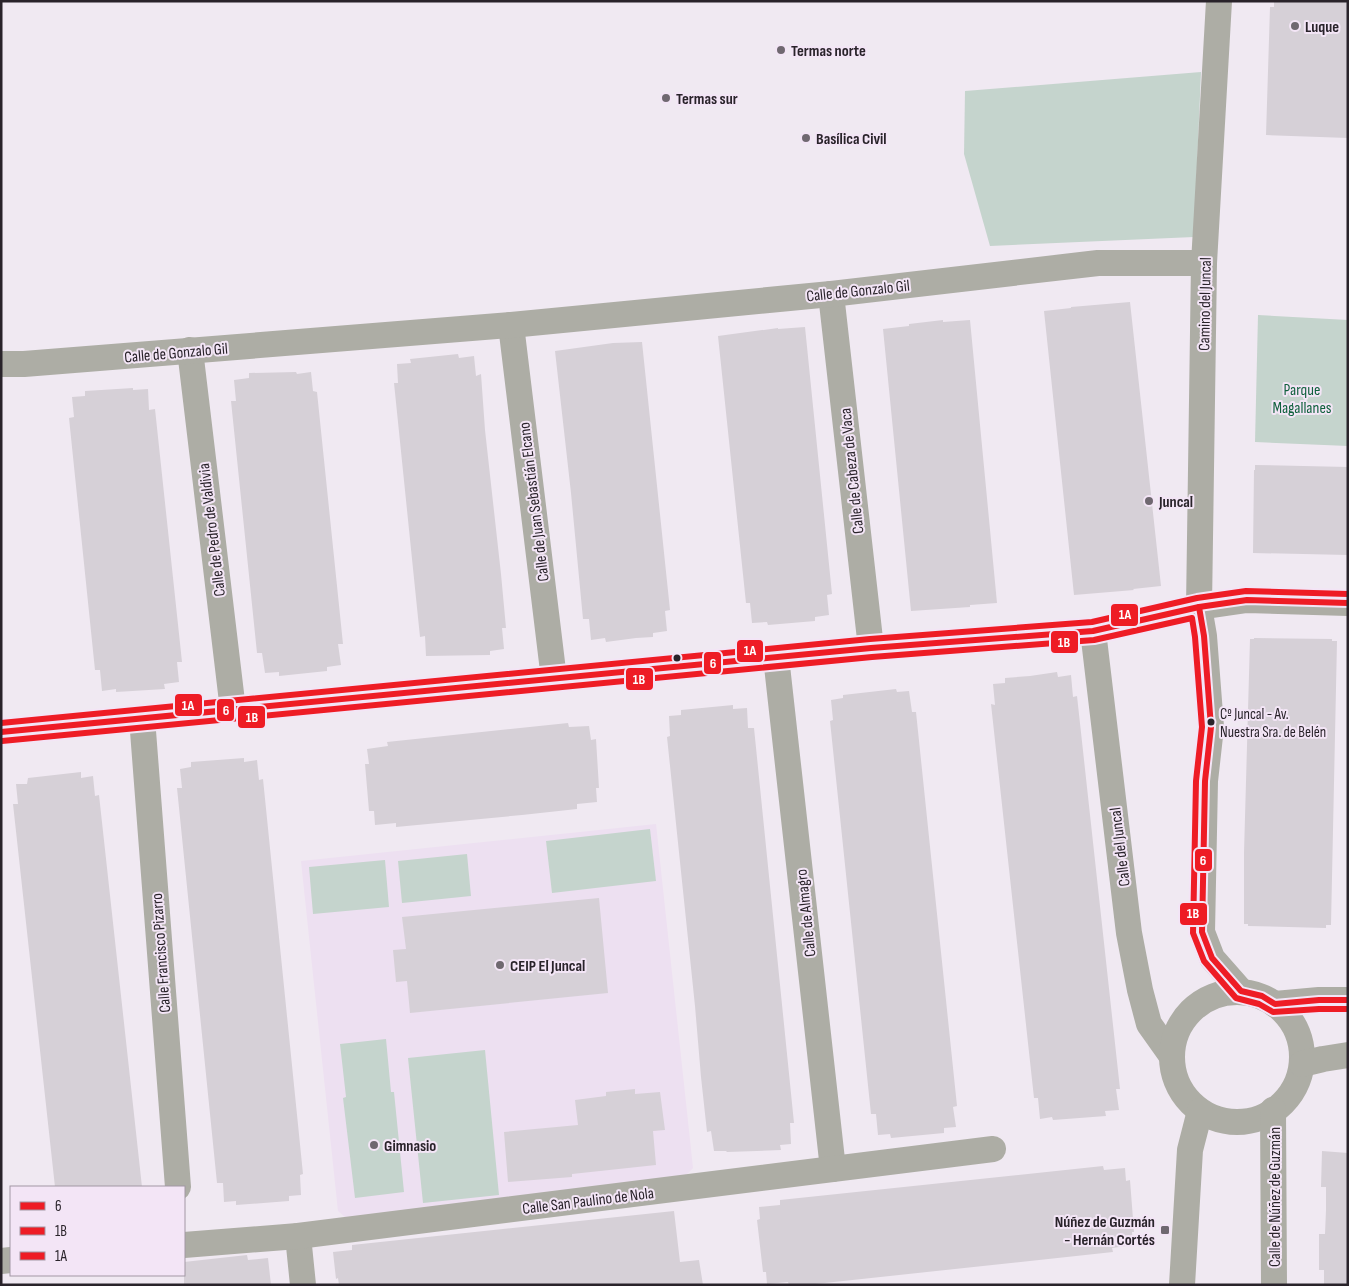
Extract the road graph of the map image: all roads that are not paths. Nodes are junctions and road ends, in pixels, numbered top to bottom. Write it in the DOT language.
graph roads {
  1 [pos="1219,1"];
  2 [pos="1204,263"];
  3 [pos="831,294"];
  4 [pos="511,325"];
  5 [pos="190,350"];
  6 [pos="1,364"];
  7 [pos="1348,603"];
  8 [pos="1199,607"];
  9 [pos="1093,631"];
  10 [pos="871,648"];
  11 [pos="776,657"];
  12 [pos="554,679"];
  13 [pos="233,710"];
  14 [pos="142,718"];
  15 [pos="1,732"];
  16 [pos="1241,991"];
  17 [pos="1348,1000"];
  18 [pos="1275,1004"];
  19 [pos="1172,1055"];
  20 [pos="1348,1055"];
  21 [pos="1302,1064"];
  22 [pos="1274,1110"];
  23 [pos="1200,1111"];
  24 [pos="993,1149"];
  25 [pos="833,1169"];
  26 [pos="178,1186"];
  27 [pos="298,1236"];
  28 [pos="185,1245"];
  29 [pos="303,1285"];
  30 [pos="1181,1285"];
  31 [pos="1274,1285"];
  1 -- 2 [label="street, Camino del Juncal"];
  2 -- 3 [label="street, Calle de Gonzalo Gil"];
  2 -- 8 [label="street, Camino del Juncal"];
  3 -- 4 [label="street, Calle de Gonzalo Gil"];
  3 -- 10 [label="street, Calle de Cabeza de Vaca"];
  4 -- 5 [label="street, Calle de Gonzalo Gil"];
  4 -- 12 [label="street, Calle de Juan Sebastián Elcano"];
  5 -- 6 [label="street, Calle de Gonzalo Gil"];
  5 -- 13 [label="street, Calle de Pedro de Valdivia"];
  7 -- 8 [label="street"];
  8 -- 9 [label="street"];
  8 -- 16 [label="street"];
  9 -- 10 [label="street"];
  9 -- 19 [label="street, Calle del Juncal"];
  10 -- 11 [label="street"];
  11 -- 12 [label="street"];
  11 -- 25 [label="street, Calle de Almagro"];
  12 -- 13 [label="street"];
  13 -- 14 [label="street"];
  14 -- 15 [label="street"];
  14 -- 26 [label="street, Calle Francisco Pizarro"];
  16 -- 18 [label="street"];
  16 -- 19 [label="street"];
  17 -- 18 [label="street"];
  18 -- 21 [label="street"];
  19 -- 23 [label="street"];
  20 -- 21 [label="street"];
  21 -- 22 [label="street"];
  22 -- 23 [label="street"];
  22 -- 31 [label="street, Calle de Núñez de Guzmán"];
  23 -- 30 [label="street"];
  24 -- 25 [label="street, Calle San Paulino de Nola"];
  25 -- 27 [label="street, Calle San Paulino de Nola"];
  27 -- 28 [label="street, Calle San Paulino de Nola"];
  27 -- 29 [label="street"];
}
